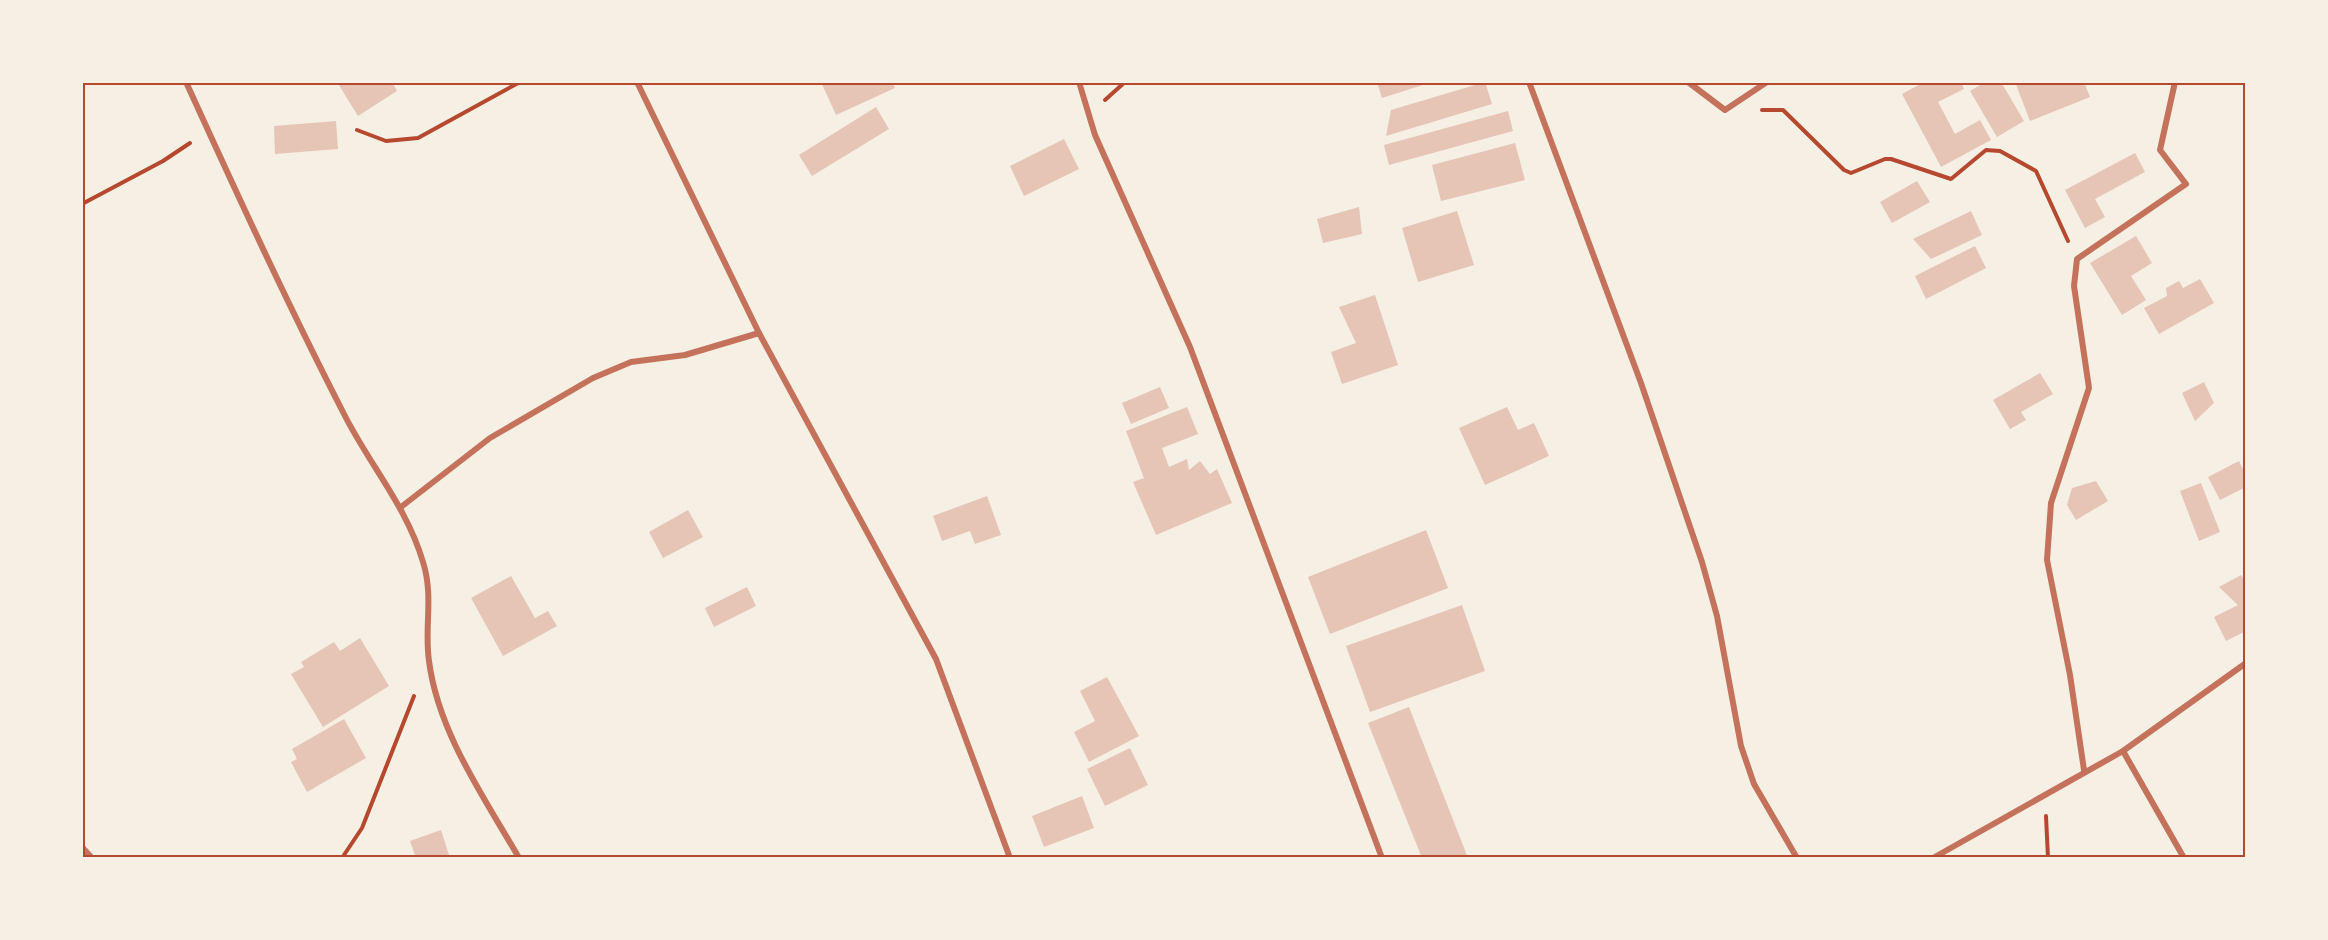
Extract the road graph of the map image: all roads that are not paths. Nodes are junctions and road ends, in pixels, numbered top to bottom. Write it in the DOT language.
graph roads {
  1 [pos="186,82"];
  2 [pos="638,82"];
  3 [pos="1079,82"];
  4 [pos="1530,82"];
  5 [pos="1688,82"];
  6 [pos="1767,82"];
  7 [pos="2175,82"];
  8 [pos="759,333"];
  9 [pos="401,507"];
  10 [pos="2246,663"];
  11 [pos="2123,751"];
  12 [pos="2084,770"];
  13 [pos="82,847"];
  14 [pos="92,858"];
  15 [pos="519,858"];
  16 [pos="1010,858"];
  17 [pos="1382,858"];
  18 [pos="1797,858"];
  19 [pos="1933,858"];
  20 [pos="2184,858"];
  1 -- 9 [label="street"];
  2 -- 8 [label="street"];
  3 -- 17 [label="street"];
  4 -- 18 [label="street"];
  5 -- 6 [label="street"];
  7 -- 12 [label="street"];
  8 -- 9 [label="street"];
  8 -- 16 [label="street"];
  9 -- 15 [label="street"];
  10 -- 11 [label="street"];
  11 -- 12 [label="street"];
  11 -- 20 [label="street"];
  12 -- 19 [label="street"];
  13 -- 14 [label="street"];
}
